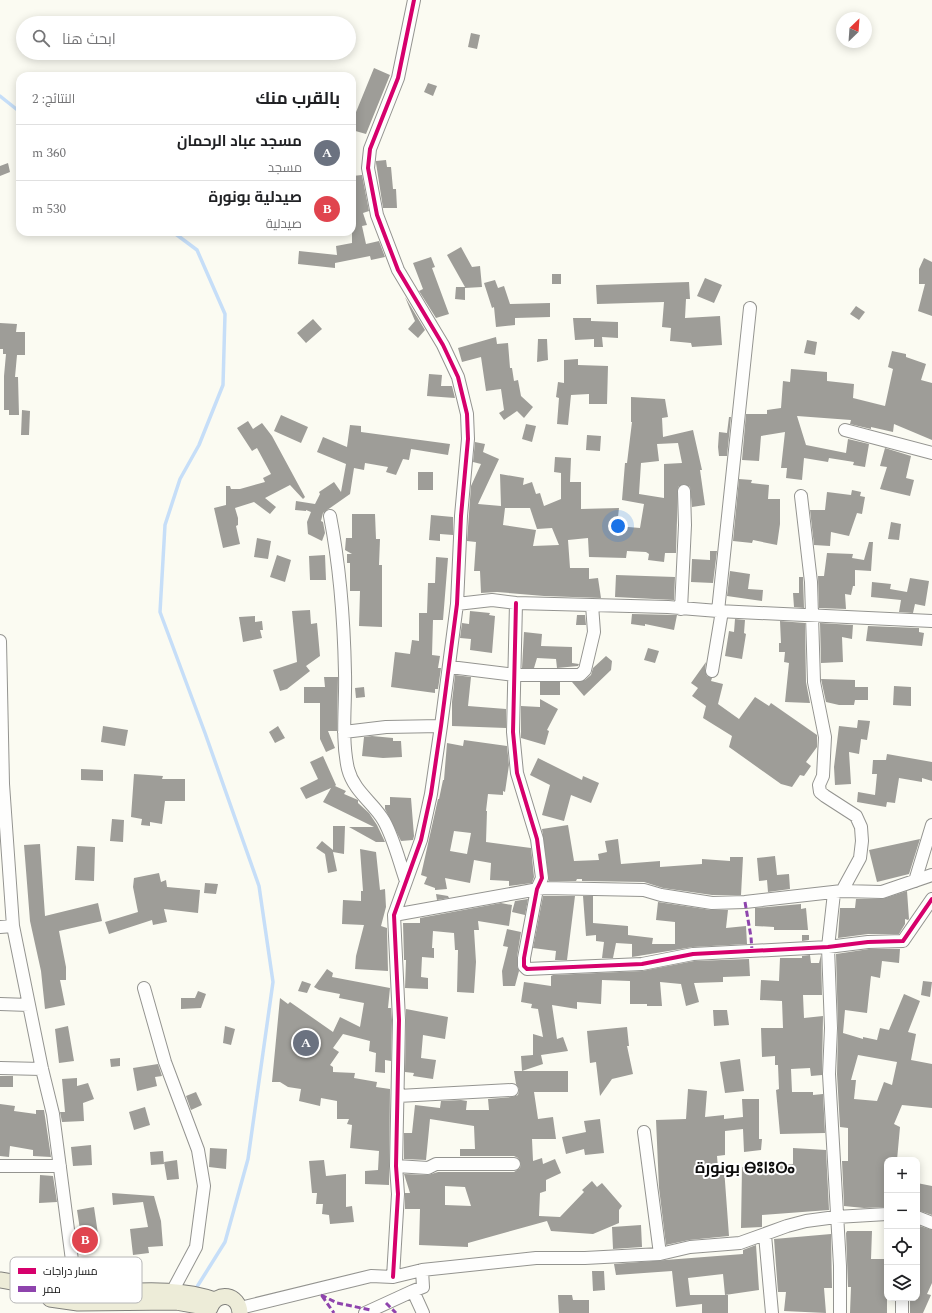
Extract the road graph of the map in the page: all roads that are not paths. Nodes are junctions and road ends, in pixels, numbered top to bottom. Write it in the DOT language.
graph roads {
  1 [pos="414,0"];
  2 [pos="750,308"];
  3 [pos="845,430"];
  4 [pos="932,453"];
  5 [pos="684,491"];
  6 [pos="800,496"];
  7 [pos="330,516"];
  8 [pos="516,603"];
  9 [pos="458,604"];
  10 [pos="592,604"];
  11 [pos="681,609"];
  12 [pos="720,611"];
  13 [pos="811,616"];
  14 [pos="932,621"];
  15 [pos="0,640"];
  16 [pos="450,667"];
  17 [pos="712,671"];
  18 [pos="515,675"];
  19 [pos="1,707"];
  20 [pos="441,726"];
  21 [pos="344,732"];
  22 [pos="2,784"];
  23 [pos="932,824"];
  24 [pos="4,866"];
  25 [pos="932,875"];
  26 [pos="406,881"];
  27 [pos="915,881"];
  28 [pos="537,889"];
  29 [pos="838,892"];
  30 [pos="932,898"];
  31 [pos="394,915"];
  32 [pos="12,926"];
  33 [pos="0,927"];
  34 [pos="828,948"];
  35 [pos="144,988"];
  36 [pos="0,1004"];
  37 [pos="29,1005"];
  38 [pos="0,1068"];
  39 [pos="42,1069"];
  40 [pos="512,1090"];
  41 [pos="398,1096"];
  42 [pos="644,1132"];
  43 [pos="514,1164"];
  44 [pos="0,1166"];
  45 [pos="60,1166"];
  46 [pos="396,1166"];
  47 [pos="884,1214"];
  48 [pos="836,1217"];
  49 [pos="920,1218"];
  50 [pos="932,1223"];
  51 [pos="765,1235"];
  52 [pos="660,1254"];
  53 [pos="72,1257"];
  54 [pos="422,1270"];
  55 [pos="393,1276"];
  56 [pos="0,1280"];
  57 [pos="10,1282"];
  58 [pos="0,1290"];
  59 [pos="10,1291"];
  60 [pos="413,1291"];
  61 [pos="176,1294"];
  62 [pos="142,1295"];
  63 [pos="902,1301"];
  64 [pos="207,1304"];
  65 [pos="240,1310"];
  66 [pos="370,1312"];
  67 [pos="423,1313"];
  68 [pos="772,1313"];
  69 [pos="840,1313"];
  70 [pos="902,1313"];
  1 -- 9 [label="street"];
  2 -- 12 [label="street"];
  3 -- 4 [label="street"];
  5 -- 11 [label="street"];
  6 -- 13 [label="street"];
  7 -- 21 [label="street"];
  8 -- 9 [label="street"];
  8 -- 10 [label="street"];
  8 -- 18 [label="street"];
  9 -- 16 [label="street"];
  10 -- 11 [label="street"];
  10 -- 18 [label="street"];
  11 -- 12 [label="street"];
  12 -- 13 [label="street"];
  12 -- 17 [label="street"];
  13 -- 14 [label="street"];
  13 -- 29 [label="street"];
  15 -- 19 [label="street"];
  16 -- 18 [label="street"];
  16 -- 20 [label="street"];
  18 -- 28 [label="street"];
  19 -- 22 [label="street"];
  20 -- 21 [label="street"];
  20 -- 26 [label="street"];
  21 -- 26 [label="street"];
  22 -- 24 [label="street"];
  23 -- 27 [label="street"];
  24 -- 32 [label="street"];
  25 -- 27 [label="street"];
  26 -- 31 [label="street"];
  27 -- 29 [label="street"];
  28 -- 29 [label="street"];
  28 -- 31 [label="street"];
  28 -- 34 [label="street"];
  29 -- 34 [label="street"];
  30 -- 34 [label="street"];
  31 -- 41 [label="street"];
  32 -- 33 [label="street"];
  32 -- 37 [label="street"];
  34 -- 48 [label="street"];
  35 -- 61 [label="street"];
  36 -- 37 [label="street"];
  37 -- 39 [label="street"];
  38 -- 39 [label="street"];
  39 -- 45 [label="street"];
  40 -- 41 [label="street"];
  41 -- 46 [label="street"];
  42 -- 52 [label="street"];
  43 -- 46 [label="street"];
  44 -- 45 [label="street"];
  45 -- 53 [label="street"];
  46 -- 55 [label="street"];
  47 -- 48 [label="street"];
  48 -- 51 [label="street"];
  48 -- 69 [label="street"];
  49 -- 50 [label="street"];
  51 -- 52 [label="street"];
  51 -- 68 [label="street"];
  52 -- 54 [label="street"];
  54 -- 55 [label="street"];
  54 -- 60 [label="street"];
  55 -- 65 [label="street"];
  56 -- 57 [label="main road"];
  58 -- 59 [label="main road"];
  60 -- 66 [label="street"];
  60 -- 67 [label="street"];
  61 -- 62 [label="main road"];
  61 -- 64 [label="main road"];
  63 -- 70 [label="street"];
  64 -- 65 [label="main road"];
}
